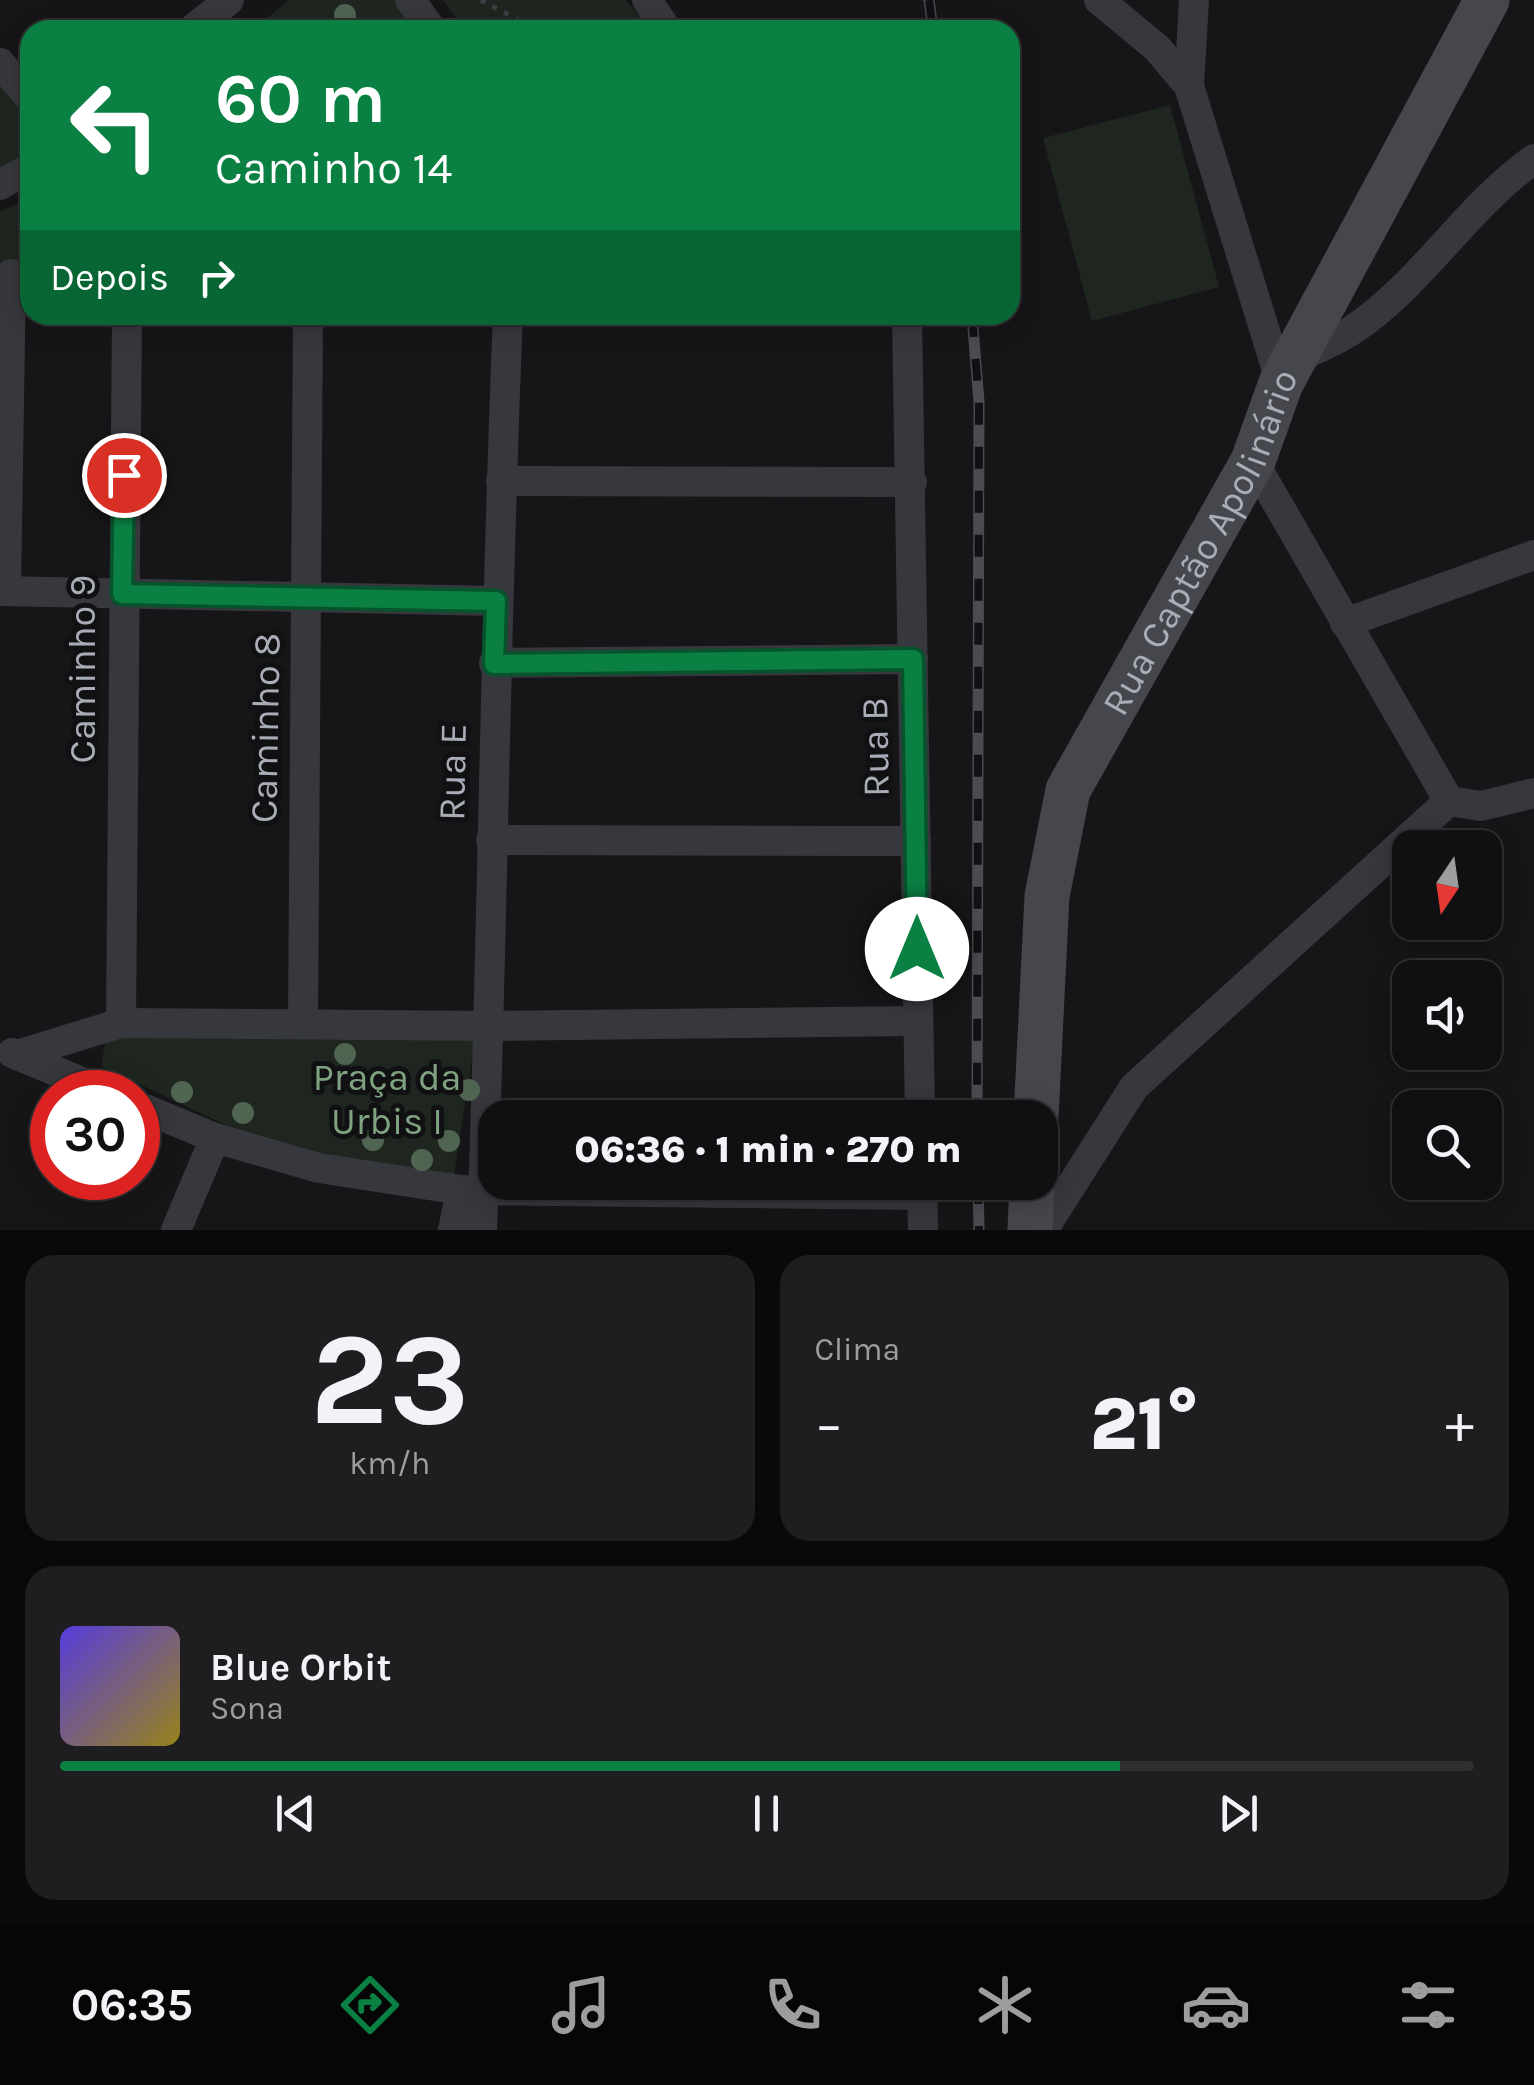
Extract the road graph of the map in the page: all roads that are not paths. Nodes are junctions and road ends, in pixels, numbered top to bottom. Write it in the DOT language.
graph roads {
  1 [pos="228,0"];
  2 [pos="1099,0"];
  3 [pos="1194,0"];
  4 [pos="1487,0"];
  5 [pos="204,20"];
  6 [pos="0,63"];
  7 [pos="20,86"];
  8 [pos="1189,86"];
  9 [pos="1534,159"];
  10 [pos="14,273"];
  11 [pos="127,325"];
  12 [pos="308,325"];
  13 [pos="508,325"];
  14 [pos="907,325"];
  15 [pos="1288,371"];
  16 [pos="1253,461"];
  17 [pos="501,481"];
  18 [pos="912,482"];
  19 [pos="1534,555"];
  20 [pos="3,591"];
  21 [pos="122,594"];
  22 [pos="306,597"];
  23 [pos="496,601"];
  24 [pos="1345,623"];
  25 [pos="913,659"];
  26 [pos="494,664"];
  27 [pos="1534,793"];
  28 [pos="1449,801"];
  29 [pos="491,840"];
  30 [pos="916,841"];
  31 [pos="302,1021"];
  32 [pos="918,1022"];
  33 [pos="121,1023"];
  34 [pos="490,1026"];
  35 [pos="8,1052"];
  36 [pos="52,1070"];
  37 [pos="920,1100"];
  38 [pos="1037,1100"];
  39 [pos="160,1115"];
  40 [pos="215,1138"];
  41 [pos="472,1190"];
  42 [pos="478,1190"];
  43 [pos="923,1200"];
  44 [pos="1031,1200"];
  45 [pos="176,1230"];
  46 [pos="453,1230"];
  47 [pos="482,1230"];
  48 [pos="924,1230"];
  49 [pos="1030,1230"];
  50 [pos="1043,1230"];
  1 -- 5 [label="street"];
  2 -- 8 [label="street"];
  3 -- 8 [label="street"];
  4 -- 15 [label="street, Rua Captão Apolinário"];
  6 -- 7 [label="street"];
  8 -- 15 [label="street"];
  9 -- 15 [label="street"];
  10 -- 20 [label="street"];
  11 -- 21 [label="street, Caminho 9"];
  12 -- 22 [label="street, Caminho 8"];
  13 -- 17 [label="street, Rua E"];
  14 -- 18 [label="street, Rua B"];
  15 -- 16 [label="street, Rua Captão Apolinário"];
  16 -- 24 [label="street"];
  16 -- 38 [label="street, Rua Captão Apolinário"];
  17 -- 18 [label="street"];
  17 -- 23 [label="street, Rua E"];
  18 -- 25 [label="street, Rua B"];
  19 -- 24 [label="street"];
  20 -- 21 [label="street"];
  21 -- 22 [label="street"];
  21 -- 33 [label="street, Caminho 9"];
  22 -- 23 [label="street"];
  22 -- 31 [label="street, Caminho 8"];
  23 -- 26 [label="street, Rua E"];
  24 -- 28 [label="street"];
  25 -- 26 [label="street"];
  25 -- 30 [label="street, Rua B"];
  26 -- 29 [label="street, Rua E"];
  27 -- 28 [label="street"];
  28 -- 50 [label="street"];
  29 -- 30 [label="street"];
  29 -- 34 [label="street, Rua E"];
  30 -- 32 [label="street, Rua B"];
  31 -- 33 [label="street"];
  31 -- 34 [label="street"];
  32 -- 34 [label="street"];
  32 -- 37 [label="street, Rua B"];
  33 -- 35 [label="street"];
  34 -- 41 [label="street, Rua E"];
  35 -- 36 [label="street"];
  39 -- 40 [label="street"];
  40 -- 41 [label="street"];
  40 -- 45 [label="street"];
  41 -- 42 [label="street"];
  41 -- 46 [label="street"];
  41 -- 47 [label="street, Rua E"];
  43 -- 48 [label="street"];
  44 -- 49 [label="street"];
}
